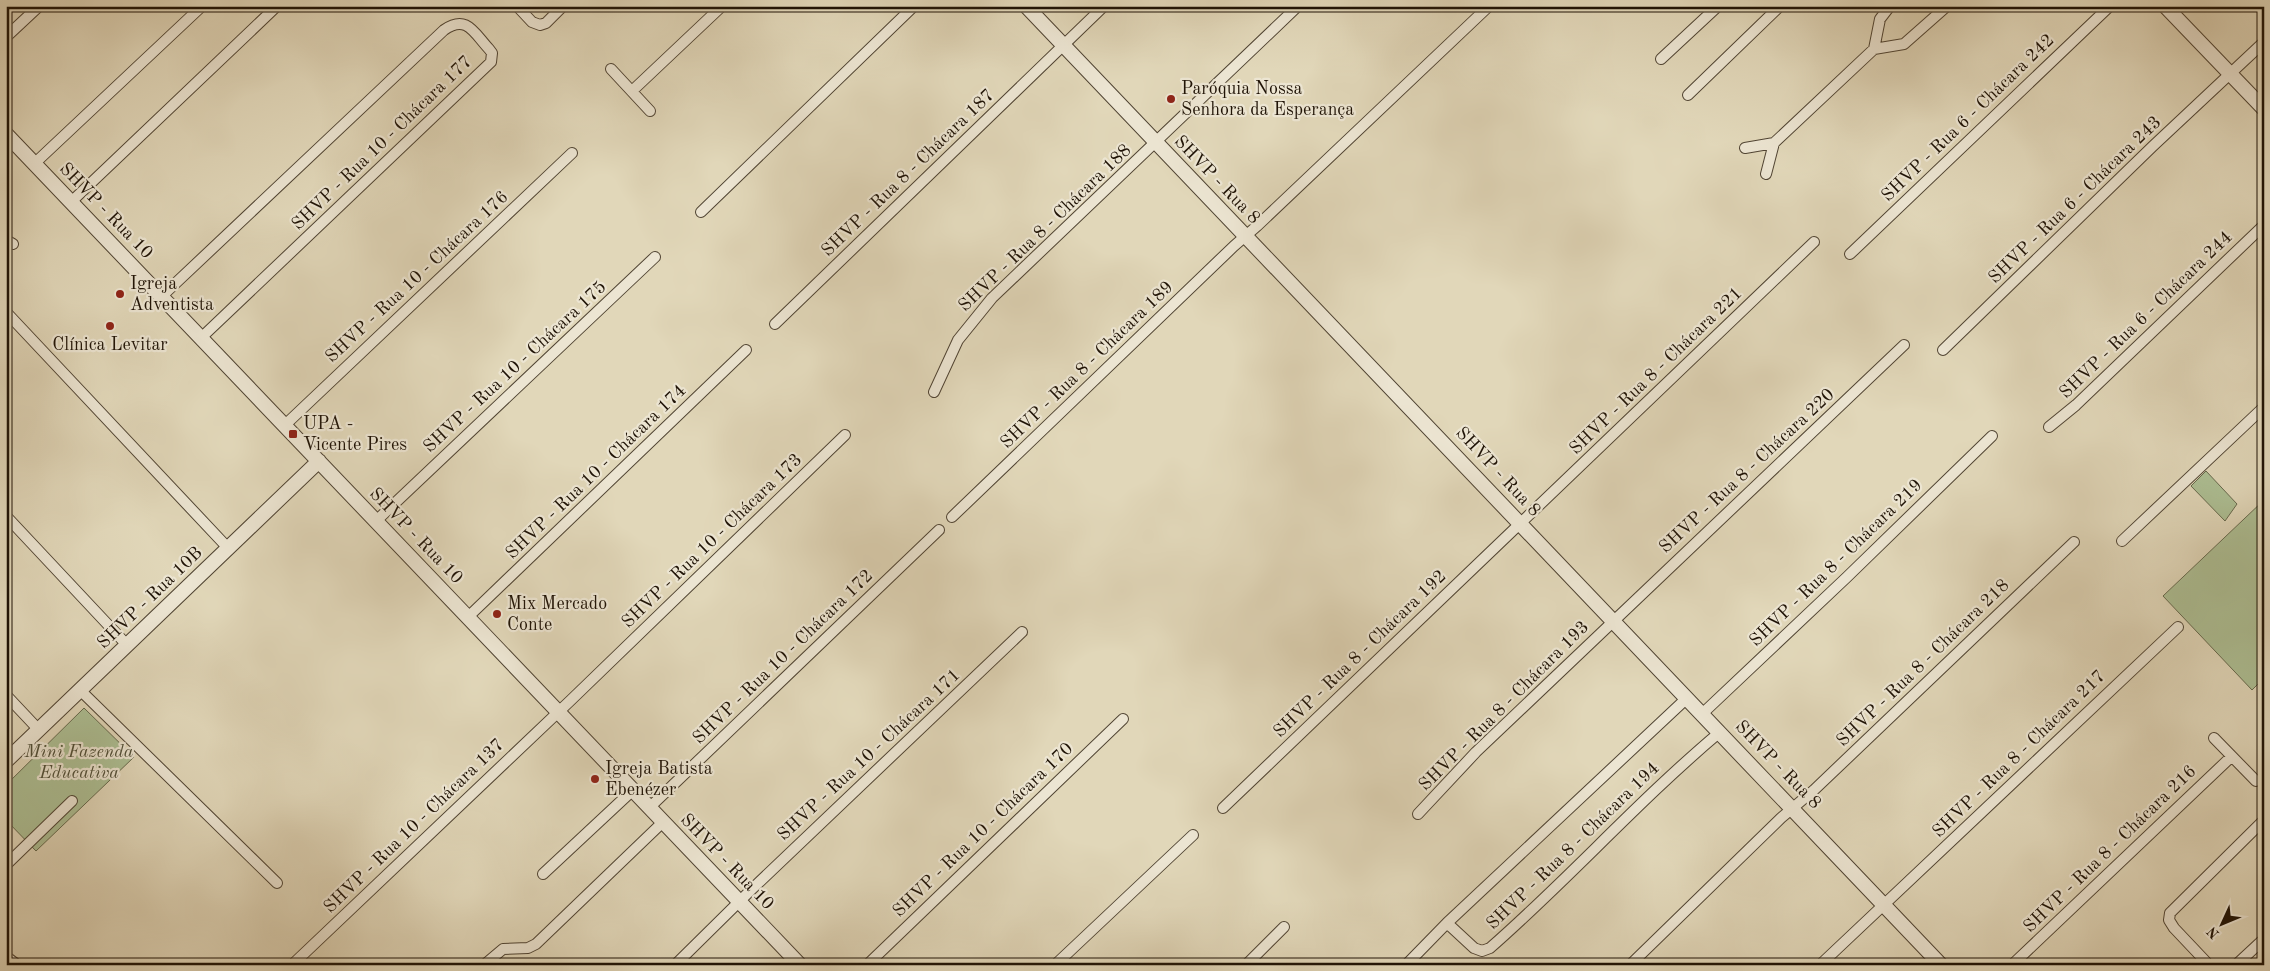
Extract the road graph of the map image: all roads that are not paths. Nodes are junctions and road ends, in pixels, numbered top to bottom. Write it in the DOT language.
graph roads {
  1 [pos="202,6"];
  2 [pos="277,6"];
  3 [pos="517,6"];
  4 [pos="563,6"];
  5 [pos="722,6"];
  6 [pos="914,6"];
  7 [pos="1026,6"];
  8 [pos="1104,6"];
  9 [pos="1298,6"];
  10 [pos="1489,6"];
  11 [pos="1718,6"];
  12 [pos="1780,6"];
  13 [pos="1890,6"];
  14 [pos="1947,6"];
  15 [pos="2110,6"];
  16 [pos="2165,6"];
  17 [pos="37,8"];
  18 [pos="6,37"];
  19 [pos="2264,42"];
  20 [pos="1062,45"];
  21 [pos="1874,49"];
  22 [pos="1661,59"];
  23 [pos="611,69"];
  24 [pos="2231,74"];
  25 [pos="632,91"];
  26 [pos="1688,96"];
  27 [pos="2264,109"];
  28 [pos="650,111"];
  29 [pos="6,134"];
  30 [pos="1156,144"];
  31 [pos="1774,144"];
  32 [pos="1745,148"];
  33 [pos="572,154"];
  34 [pos="35,164"];
  35 [pos="1766,174"];
  36 [pos="72,202"];
  37 [pos="701,212"];
  38 [pos="2264,225"];
  39 [pos="1246,236"];
  40 [pos="1814,242"];
  41 [pos="1850,254"];
  42 [pos="655,257"];
  43 [pos="162,296"];
  44 [pos="6,312"];
  45 [pos="775,324"];
  46 [pos="202,338"];
  47 [pos="1904,345"];
  48 [pos="746,350"];
  49 [pos="1942,350"];
  50 [pos="934,392"];
  51 [pos="2264,408"];
  52 [pos="285,425"];
  53 [pos="2049,428"];
  54 [pos="846,435"];
  55 [pos="1992,436"];
  56 [pos="319,461"];
  57 [pos="6,516"];
  58 [pos="952,517"];
  59 [pos="376,521"];
  60 [pos="1520,523"];
  61 [pos="939,530"];
  62 [pos="2122,541"];
  63 [pos="2074,542"];
  64 [pos="228,548"];
  65 [pos="468,617"];
  66 [pos="1613,621"];
  67 [pos="2178,627"];
  68 [pos="1022,632"];
  69 [pos="127,645"];
  70 [pos="80,690"];
  71 [pos="6,695"];
  72 [pos="1687,698"];
  73 [pos="558,712"];
  74 [pos="1702,714"];
  75 [pos="1123,719"];
  76 [pos="38,730"];
  77 [pos="1720,732"];
  78 [pos="2214,738"];
  79 [pos="2231,757"];
  80 [pos="6,761"];
  81 [pos="2256,782"];
  82 [pos="633,790"];
  83 [pos="72,801"];
  84 [pos="650,807"];
  85 [pos="1223,808"];
  86 [pos="1794,809"];
  87 [pos="1418,814"];
  88 [pos="2264,820"];
  89 [pos="663,822"];
  90 [pos="1193,835"];
  91 [pos="6,865"];
  92 [pos="543,874"];
  93 [pos="277,883"];
  94 [pos="740,902"];
  95 [pos="1883,904"];
  96 [pos="1448,923"];
  97 [pos="1284,927"];
  98 [pos="2264,939"];
  99 [pos="2200,956"];
  100 [pos="6,959"];
  101 [pos="1413,963"];
  102 [pos="14,965"];
  103 [pos="292,965"];
  104 [pos="484,965"];
  105 [pos="675,965"];
  106 [pos="800,965"];
  107 [pos="867,965"];
  108 [pos="1055,965"];
  109 [pos="1246,965"];
  110 [pos="1630,965"];
  111 [pos="1820,965"];
  112 [pos="1942,965"];
  113 [pos="2012,965"];
  114 [pos="2192,965"];
  115 [pos="2209,965"];
  116 [pos="2236,965"];
  1 -- 34 [label="street"];
  2 -- 36 [label="street"];
  3 -- 4 [label="street"];
  5 -- 25 [label="street"];
  6 -- 37 [label="street"];
  7 -- 20 [label="street, SHVP - Rua 8"];
  8 -- 20 [label="street, SHVP - Rua 8 - Chácara 187"];
  9 -- 30 [label="street, SHVP - Rua 8 - Chácara 188"];
  10 -- 39 [label="street, SHVP - Rua 8 - Chácara 189"];
  11 -- 22 [label="street"];
  12 -- 26 [label="street"];
  13 -- 21 [label="street"];
  14 -- 21 [label="street"];
  15 -- 41 [label="street, SHVP - Rua 6 - Chácara 242"];
  16 -- 24 [label="street"];
  17 -- 18 [label="street"];
  19 -- 24 [label="street, SHVP - Rua 6 - Chácara 243"];
  20 -- 30 [label="street, SHVP - Rua 8"];
  20 -- 45 [label="street, SHVP - Rua 8 - Chácara 187"];
  21 -- 31 [label="street"];
  23 -- 25 [label="street"];
  24 -- 27 [label="street"];
  24 -- 49 [label="street, SHVP - Rua 6 - Chácara 243"];
  25 -- 28 [label="street"];
  29 -- 34 [label="street, SHVP - Rua 10"];
  30 -- 39 [label="street, SHVP - Rua 8"];
  30 -- 50 [label="street, SHVP - Rua 8 - Chácara 188"];
  31 -- 32 [label="street"];
  31 -- 35 [label="street"];
  33 -- 52 [label="street, SHVP - Rua 10 - Chácara 176"];
  34 -- 36 [label="street, SHVP - Rua 10"];
  36 -- 43 [label="street, SHVP - Rua 10"];
  38 -- 53 [label="street, SHVP - Rua 6 - Chácara 244"];
  39 -- 58 [label="street, SHVP - Rua 8 - Chácara 189"];
  39 -- 60 [label="street, SHVP - Rua 8"];
  40 -- 60 [label="street, SHVP - Rua 8 - Chácara 221"];
  42 -- 59 [label="street, SHVP - Rua 10 - Chácara 175"];
  43 -- 46 [label="street, SHVP - Rua 10"];
  43 -- 46 [label="street, SHVP - Rua 10 - Chácara 177"];
  44 -- 64 [label="street"];
  46 -- 52 [label="street, SHVP - Rua 10"];
  47 -- 66 [label="street, SHVP - Rua 8 - Chácara 220"];
  48 -- 65 [label="street, SHVP - Rua 10 - Chácara 174"];
  51 -- 62 [label="street"];
  52 -- 56 [label="street, SHVP - Rua 10"];
  54 -- 73 [label="street, SHVP - Rua 10 - Chácara 173"];
  55 -- 74 [label="street, SHVP - Rua 8 - Chácara 219"];
  56 -- 59 [label="street, SHVP - Rua 10"];
  56 -- 64 [label="street, SHVP - Rua 10B"];
  57 -- 69 [label="street"];
  59 -- 65 [label="street, SHVP - Rua 10"];
  60 -- 66 [label="street, SHVP - Rua 8"];
  60 -- 85 [label="street, SHVP - Rua 8 - Chácara 192"];
  61 -- 84 [label="street, SHVP - Rua 10 - Chácara 172"];
  63 -- 86 [label="street, SHVP - Rua 8 - Chácara 218"];
  64 -- 69 [label="street, SHVP - Rua 10B"];
  65 -- 73 [label="street, SHVP - Rua 10"];
  66 -- 72 [label="street, SHVP - Rua 8"];
  66 -- 87 [label="street, SHVP - Rua 8 - Chácara 193"];
  67 -- 95 [label="street, SHVP - Rua 8 - Chácara 217"];
  68 -- 94 [label="street, SHVP - Rua 10 - Chácara 171"];
  69 -- 70 [label="street, SHVP - Rua 10B"];
  70 -- 76 [label="street, SHVP - Rua 10B"];
  70 -- 93 [label="street"];
  71 -- 76 [label="street"];
  72 -- 74 [label="street, SHVP - Rua 8"];
  72 -- 96 [label="street, SHVP - Rua 8 - Chácara 194"];
  73 -- 82 [label="street, SHVP - Rua 10"];
  73 -- 103 [label="street, SHVP - Rua 10 - Chácara 137"];
  74 -- 77 [label="street, SHVP - Rua 8"];
  75 -- 107 [label="street, SHVP - Rua 10 - Chácara 170"];
  76 -- 80 [label="street, SHVP - Rua 10B"];
  77 -- 86 [label="street, SHVP - Rua 8"];
  77 -- 96 [label="street, SHVP - Rua 8 - Chácara 194"];
  78 -- 79 [label="street"];
  79 -- 81 [label="street"];
  79 -- 113 [label="street, SHVP - Rua 8 - Chácara 216"];
  82 -- 84 [label="street, SHVP - Rua 10"];
  82 -- 92 [label="street"];
  83 -- 91 [label="street"];
  84 -- 89 [label="street, SHVP - Rua 10"];
  86 -- 95 [label="street, SHVP - Rua 8"];
  86 -- 110 [label="street, SHVP - Rua 8 - Chácara 218"];
  88 -- 99 [label="street"];
  89 -- 94 [label="street, SHVP - Rua 10"];
  89 -- 104 [label="street"];
  90 -- 108 [label="street"];
  94 -- 105 [label="street, SHVP - Rua 10 - Chácara 171"];
  94 -- 106 [label="street, SHVP - Rua 10"];
  95 -- 111 [label="street, SHVP - Rua 8 - Chácara 217"];
  95 -- 112 [label="street, SHVP - Rua 8"];
  96 -- 101 [label="street, SHVP - Rua 8 - Chácara 194"];
  97 -- 109 [label="street"];
  98 -- 116 [label="street"];
  99 -- 114 [label="street"];
  99 -- 115 [label="street"];
  100 -- 102 [label="street"];
}
